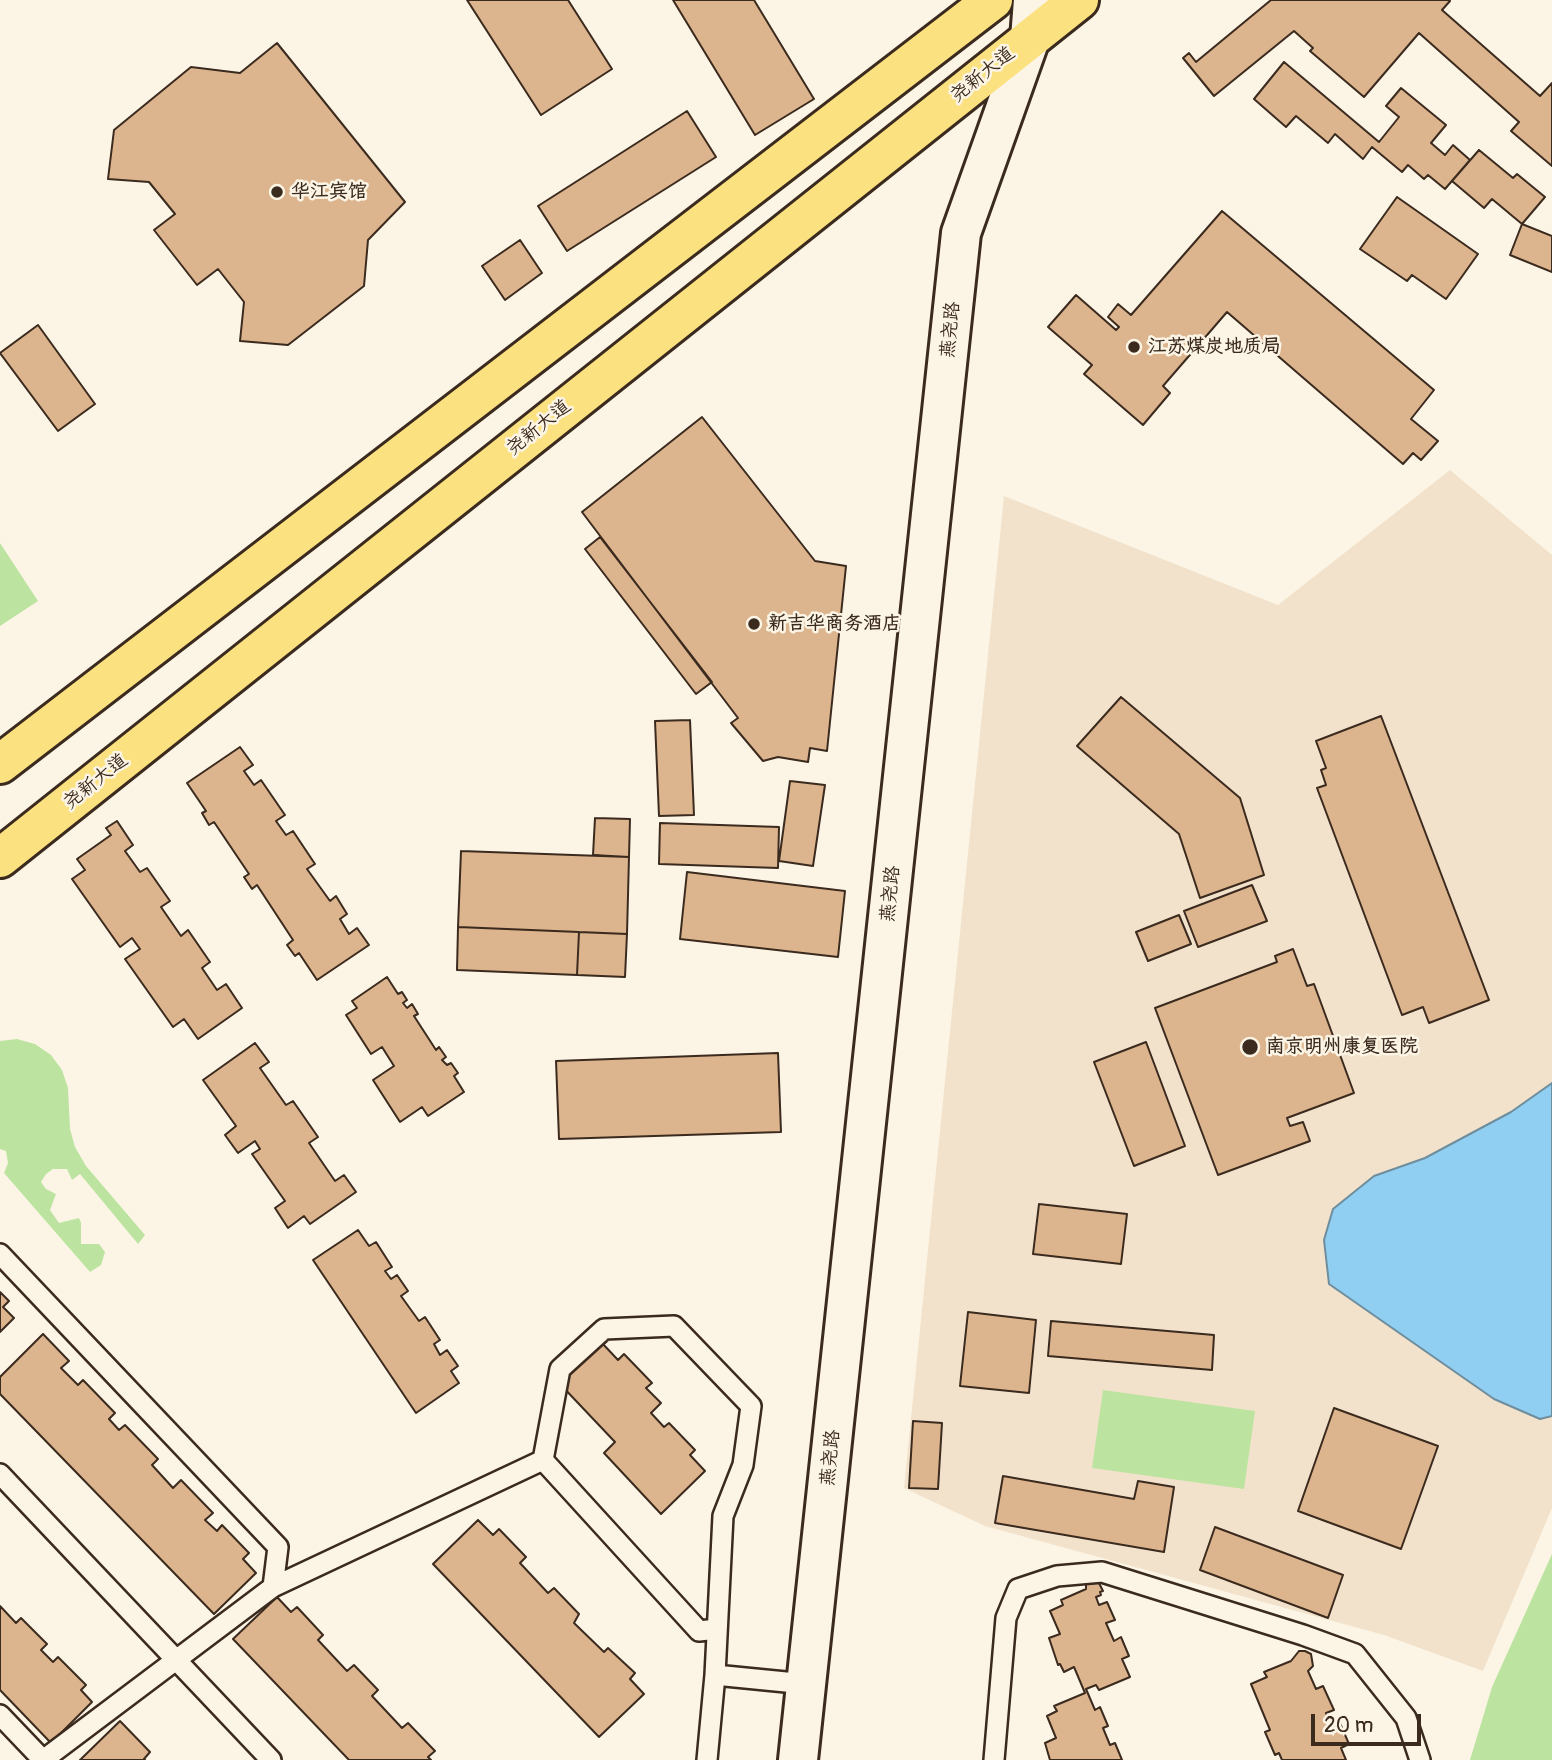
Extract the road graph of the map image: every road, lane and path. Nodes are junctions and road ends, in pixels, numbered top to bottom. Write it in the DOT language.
graph roads {
  1 [pos="994,0"];
  2 [pos="1033,0"];
  3 [pos="1079,0"];
  4 [pos="1028,39"];
  5 [pos="0,764"];
  6 [pos="0,858"];
  7 [pos="0,1254"];
  8 [pos="543,1460"];
  9 [pos="0,1474"];
  10 [pos="273,1587"];
  11 [pos="717,1629"];
  12 [pos="715,1675"];
  13 [pos="806,1684"];
  14 [pos="0,1715"];
  15 [pos="43,1760"];
  16 [pos="271,1760"];
  17 [pos="707,1760"];
  18 [pos="798,1760"];
  19 [pos="994,1760"];
  20 [pos="1420,1760"];
  1 -- 4 [label="main road"];
  1 -- 5 [label="main road"];
  2 -- 4 [label="main road, 燕尧路"];
  3 -- 4 [label="main road, 尧新大道"];
  4 -- 6 [label="main road, 尧新大道"];
  4 -- 13 [label="main road, 燕尧路"];
  7 -- 10 [label="lane"];
  8 -- 10 [label="lane"];
  8 -- 11 [label="lane"];
  8 -- 11 [label="lane"];
  9 -- 16 [label="lane"];
  10 -- 15 [label="lane"];
  11 -- 12 [label="lane"];
  12 -- 13 [label="lane"];
  12 -- 17 [label="lane"];
  13 -- 18 [label="main road, 燕尧路"];
  14 -- 15 [label="lane"];
  19 -- 20 [label="lane"];
}
